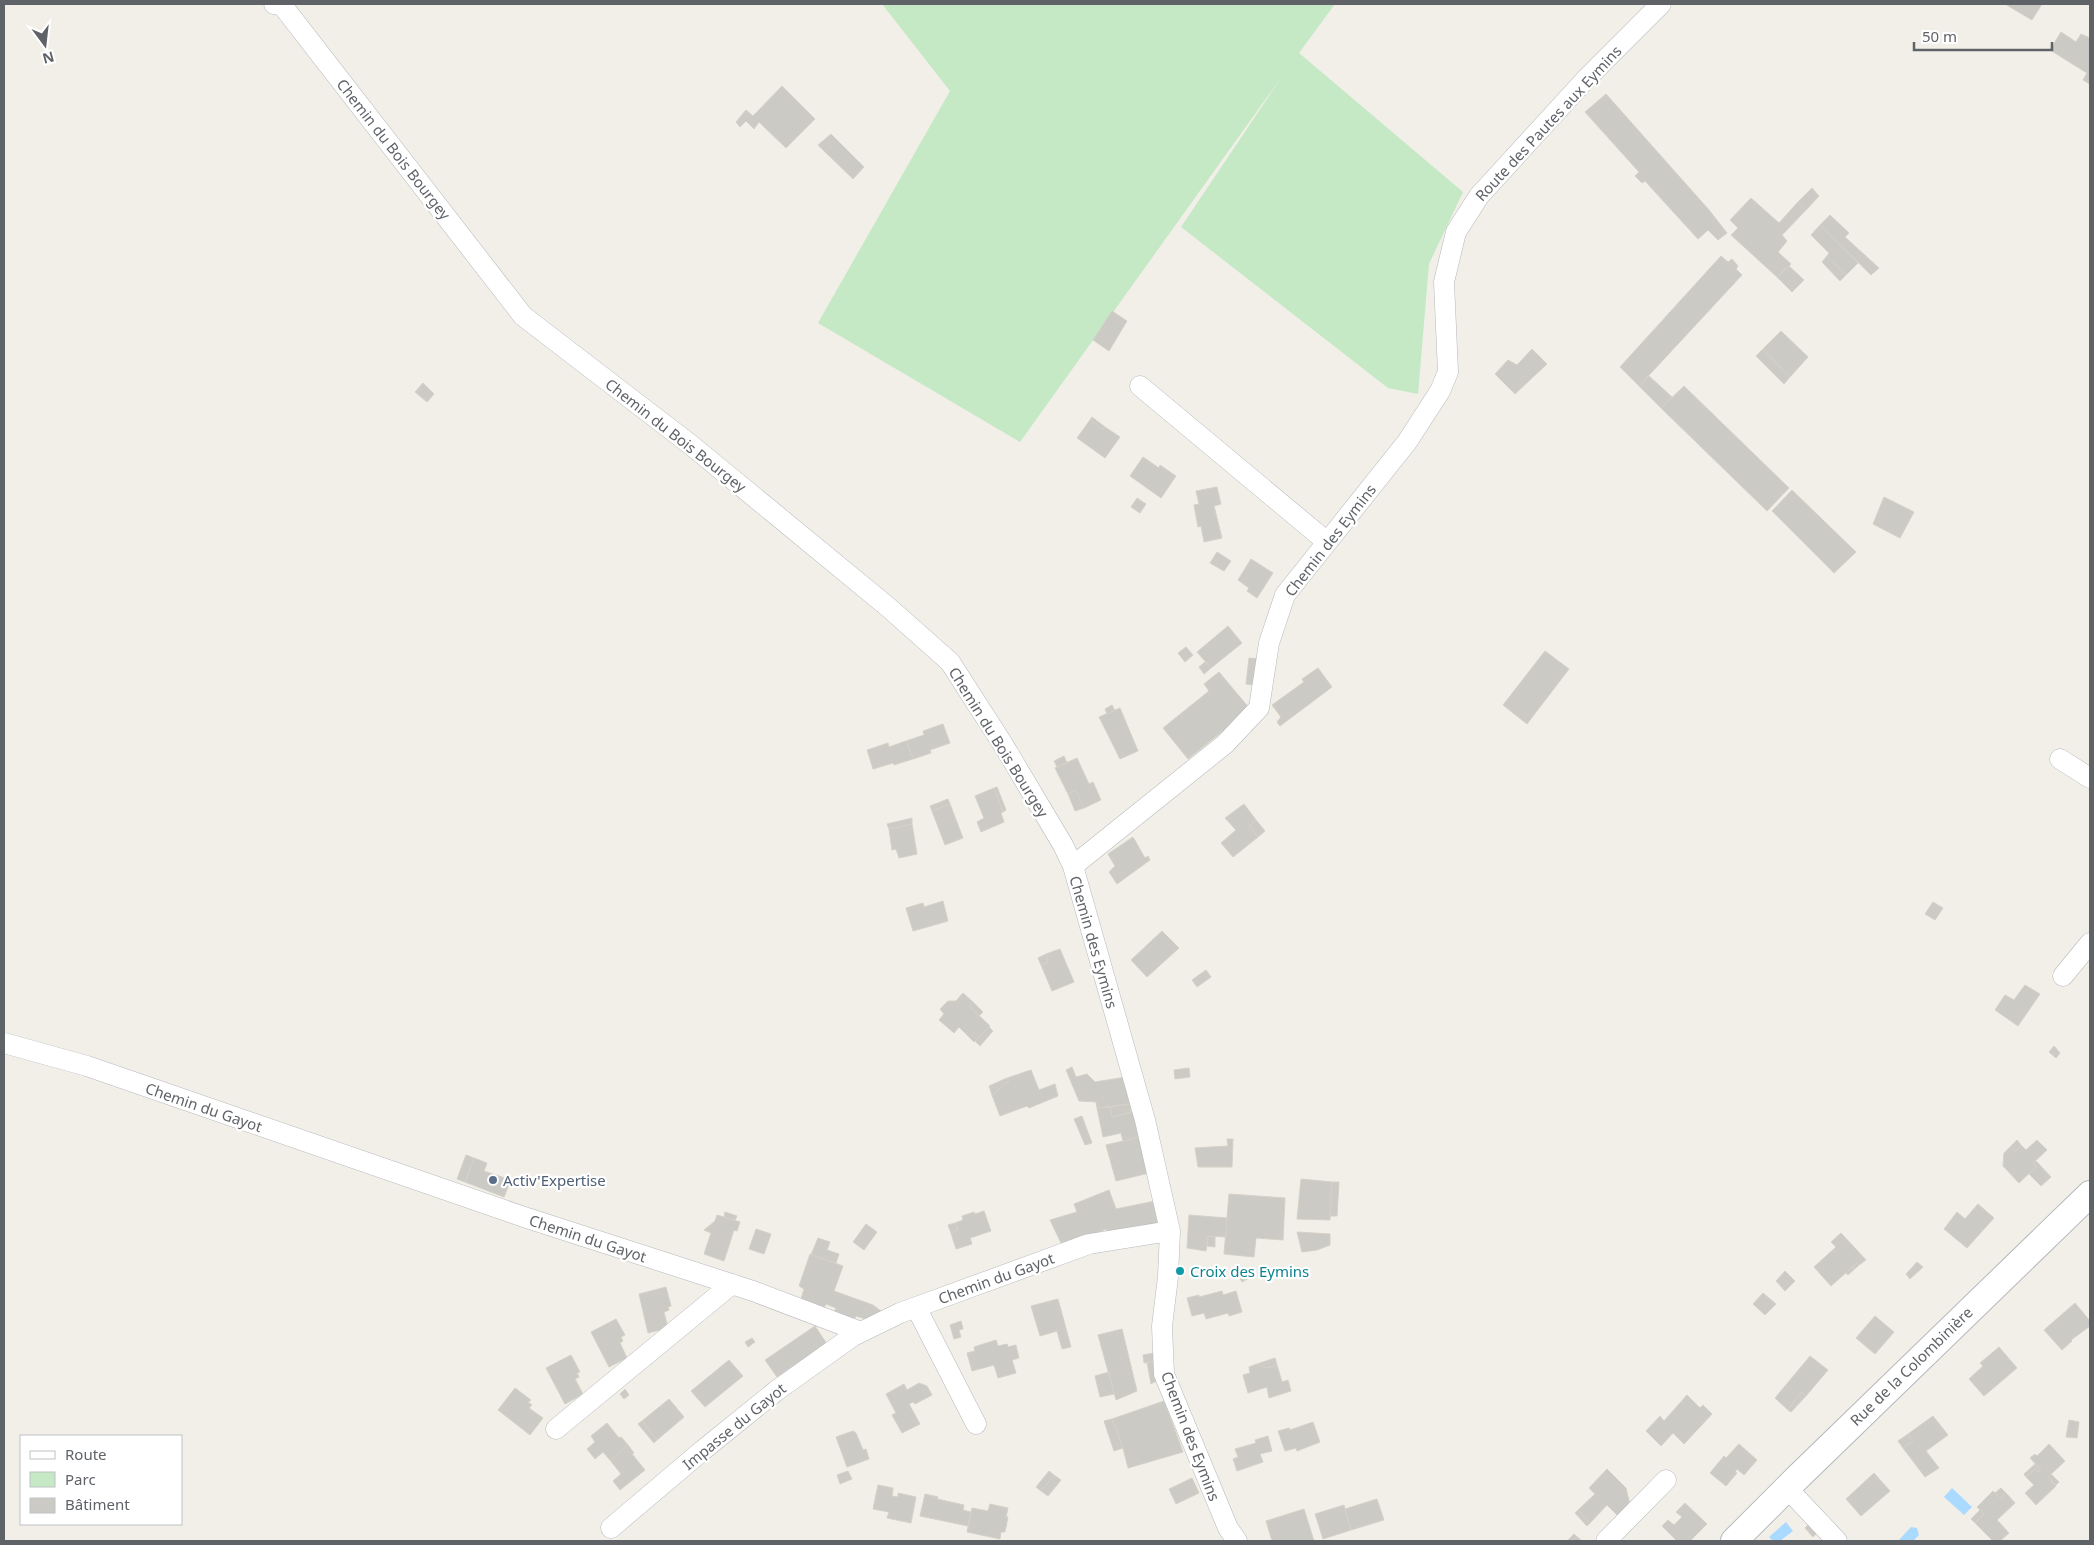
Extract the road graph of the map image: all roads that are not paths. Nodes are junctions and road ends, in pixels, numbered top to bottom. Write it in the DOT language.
graph roads {
  1 [pos="274,4"];
  2 [pos="1661,4"];
  3 [pos="1448,372"];
  4 [pos="1140,386"];
  5 [pos="1327,542"];
  6 [pos="2060,759"];
  7 [pos="2090,778"];
  8 [pos="1073,866"];
  9 [pos="2090,943"];
  10 [pos="2063,976"];
  11 [pos="4,1043"];
  12 [pos="2090,1194"];
  13 [pos="1170,1231"];
  14 [pos="732,1284"];
  15 [pos="916,1307"];
  16 [pos="861,1332"];
  17 [pos="976,1424"];
  18 [pos="556,1429"];
  19 [pos="1666,1480"];
  20 [pos="1787,1488"];
  21 [pos="611,1528"];
  22 [pos="1237,1541"];
  23 [pos="1606,1541"];
  24 [pos="1734,1541"];
  25 [pos="1837,1541"];
  1 -- 8 [label="street, Chemin du Bois Bourgey"];
  2 -- 3 [label="street, Route des Pautes aux Eymins"];
  3 -- 5 [label="street, Chemin des Eymins"];
  4 -- 5 [label="street"];
  5 -- 8 [label="street, Chemin des Eymins"];
  6 -- 7 [label="street"];
  8 -- 13 [label="street, Chemin des Eymins"];
  9 -- 10 [label="street"];
  11 -- 14 [label="street, Chemin du Gayot"];
  12 -- 20 [label="street, Rue de la Colombinière"];
  13 -- 15 [label="street, Chemin du Gayot"];
  13 -- 22 [label="street, Chemin des Eymins"];
  14 -- 16 [label="street, Chemin du Gayot"];
  14 -- 18 [label="street"];
  15 -- 16 [label="street, Chemin du Gayot"];
  15 -- 17 [label="street"];
  16 -- 21 [label="street, Impasse du Gayot"];
  19 -- 23 [label="street"];
  20 -- 24 [label="street, Rue de la Colombinière"];
  20 -- 25 [label="street"];
}
